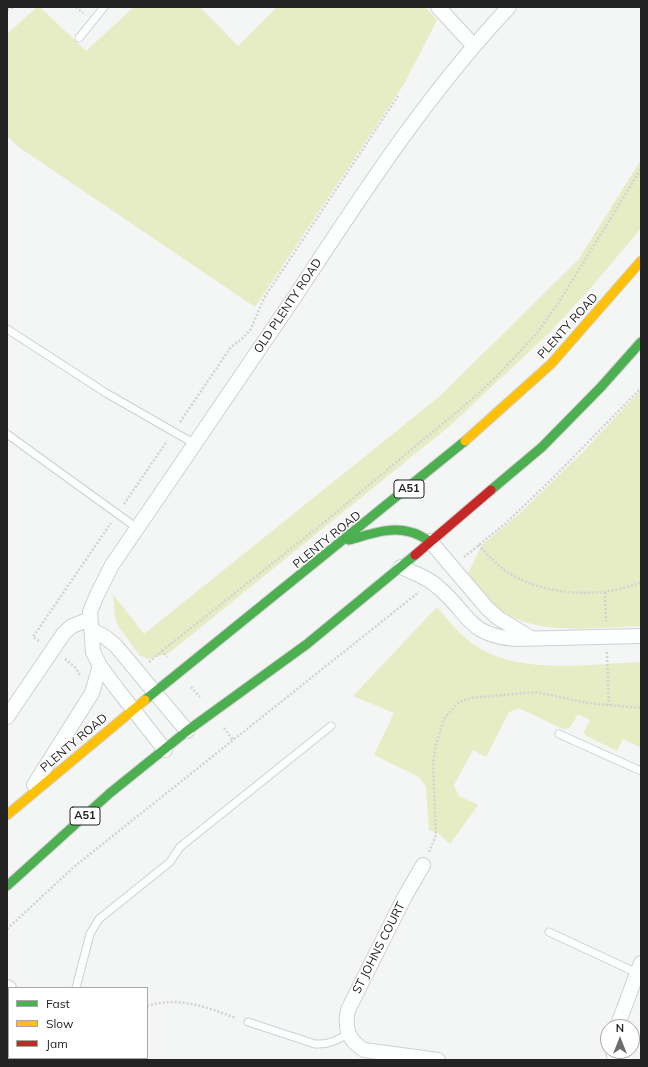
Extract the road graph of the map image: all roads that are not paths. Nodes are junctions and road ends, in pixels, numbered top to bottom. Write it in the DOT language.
graph roads {
  1 [pos="438,7"];
  2 [pos="509,7"];
  3 [pos="100,8"];
  4 [pos="79,38"];
  5 [pos="473,45"];
  6 [pos="641,261"];
  7 [pos="7,329"];
  8 [pos="641,342"];
  9 [pos="7,434"];
  10 [pos="195,444"];
  11 [pos="137,528"];
  12 [pos="430,541"];
  13 [pos="344,542"];
  14 [pos="401,567"];
  15 [pos="91,625"];
  16 [pos="641,636"];
  17 [pos="532,639"];
  18 [pos="100,666"];
  19 [pos="155,693"];
  20 [pos="133,710"];
  21 [pos="7,717"];
  22 [pos="331,726"];
  23 [pos="188,731"];
  24 [pos="560,734"];
  25 [pos="165,750"];
  26 [pos="641,771"];
  27 [pos="25,800"];
  28 [pos="7,815"];
  29 [pos="423,865"];
  30 [pos="7,886"];
  31 [pos="549,932"];
  32 [pos="639,968"];
  33 [pos="76,987"];
  34 [pos="620,1019"];
  35 [pos="248,1022"];
  36 [pos="348,1034"];
  37 [pos="438,1060"];
  1 -- 5 [label="street"];
  2 -- 5 [label="street, OLD PLENTY ROAD"];
  3 -- 4 [label="lane"];
  5 -- 10 [label="street, OLD PLENTY ROAD"];
  6 -- 13 [label="highway, PLENTY ROAD / A51"];
  7 -- 10 [label="lane"];
  8 -- 12 [label="highway, A51"];
  9 -- 11 [label="lane"];
  10 -- 11 [label="street, OLD PLENTY ROAD"];
  11 -- 15 [label="street, OLD PLENTY ROAD"];
  12 -- 13 [label="highway"];
  12 -- 14 [label="highway, A51"];
  12 -- 17 [label="street"];
  13 -- 19 [label="highway, PLENTY ROAD / A51"];
  14 -- 17 [label="street"];
  14 -- 23 [label="highway, A51"];
  15 -- 18 [label="street, OLD PLENTY ROAD"];
  15 -- 19 [label="street"];
  15 -- 21 [label="street"];
  16 -- 17 [label="street"];
  18 -- 20 [label="street, OLD PLENTY ROAD"];
  18 -- 27 [label="street"];
  19 -- 20 [label="highway, PLENTY ROAD / A51"];
  19 -- 23 [label="street"];
  20 -- 25 [label="street, OLD PLENTY ROAD"];
  20 -- 27 [label="highway, PLENTY ROAD / A51"];
  22 -- 33 [label="lane"];
  23 -- 25 [label="highway, A51"];
  24 -- 26 [label="lane"];
  25 -- 30 [label="highway, A51"];
  27 -- 28 [label="highway, PLENTY ROAD / A51"];
  29 -- 36 [label="street, ST JOHNS COURT"];
  31 -- 32 [label="lane"];
  32 -- 34 [label="street"];
  35 -- 36 [label="lane"];
  36 -- 37 [label="street"];
}
